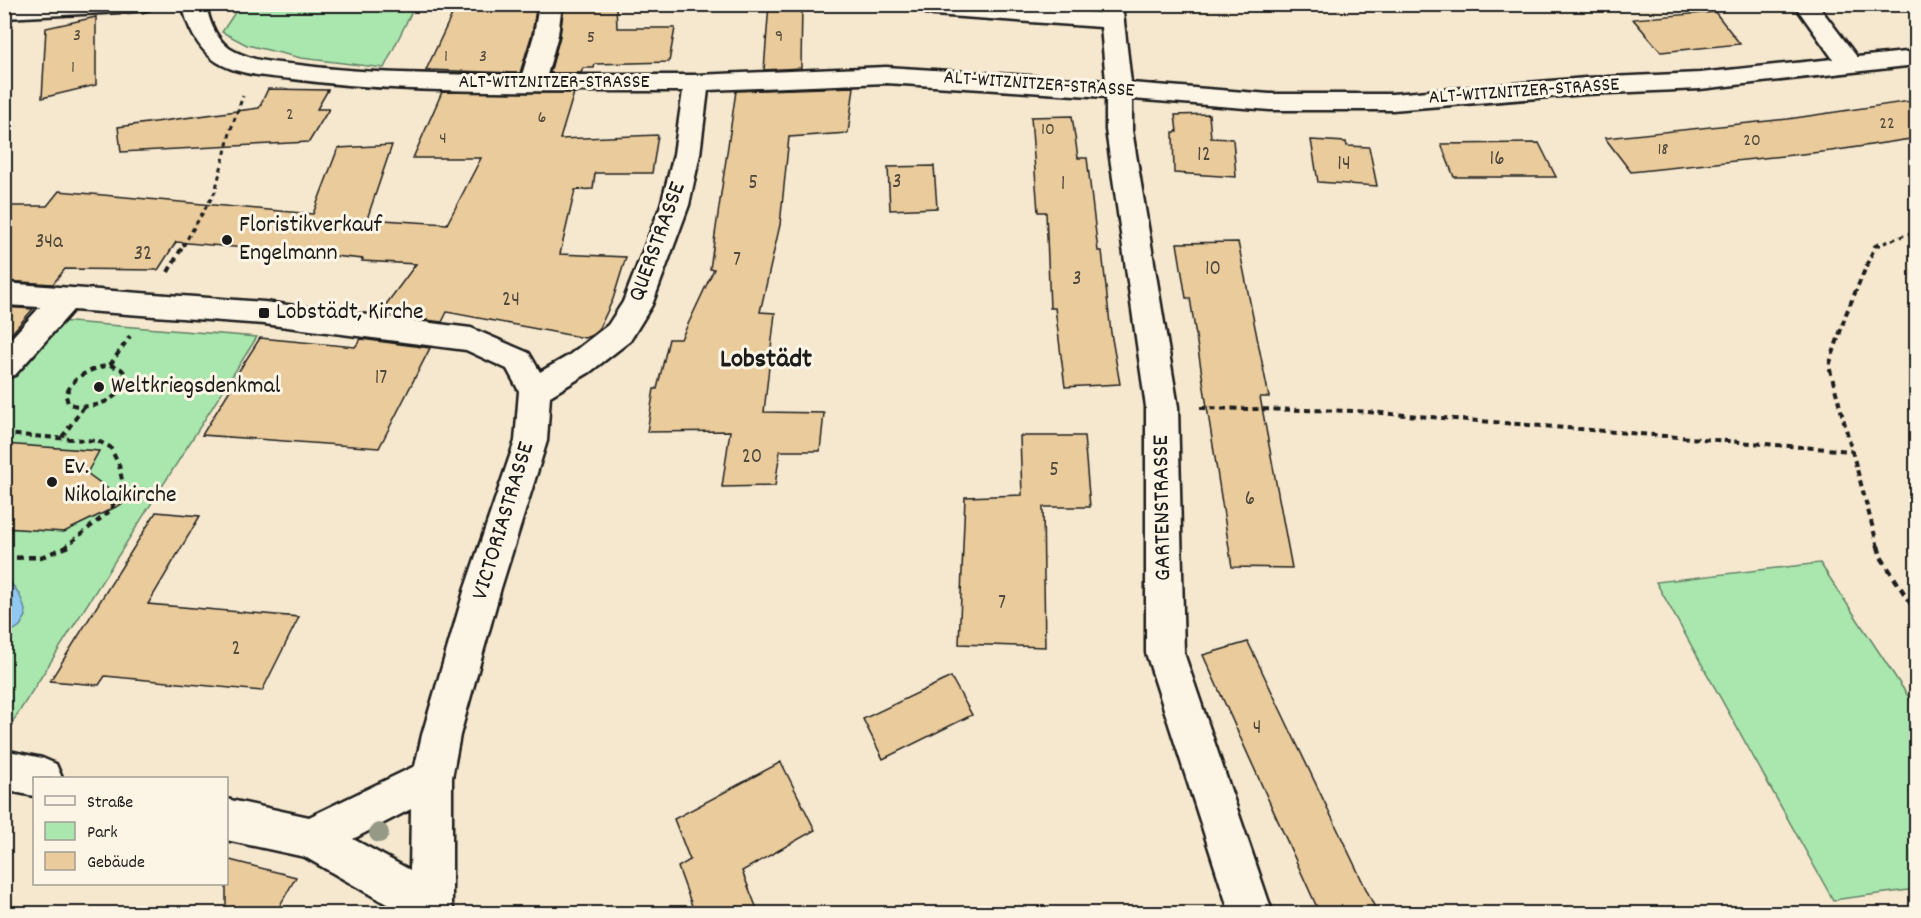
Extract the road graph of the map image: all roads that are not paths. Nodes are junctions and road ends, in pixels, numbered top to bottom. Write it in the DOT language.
graph roads {
  1 [pos="142,4"];
  2 [pos="194,4"];
  3 [pos="551,4"];
  4 [pos="934,4"];
  5 [pos="1805,4"];
  6 [pos="4,11"];
  7 [pos="1111,13"];
  8 [pos="1917,58"];
  9 [pos="1850,65"];
  10 [pos="697,83"];
  11 [pos="532,84"];
  12 [pos="1119,91"];
  13 [pos="4,294"];
  14 [pos="67,297"];
  15 [pos="4,367"];
  16 [pos="536,390"];
  17 [pos="4,770"];
  18 [pos="37,777"];
  19 [pos="432,778"];
  20 [pos="228,819"];
  21 [pos="311,838"];
  22 [pos="433,909"];
  23 [pos="1252,914"];
  1 -- 6 [label="street"];
  2 -- 11 [label="street, ALT-WITZNITZER-STRASSE"];
  3 -- 11 [label="street"];
  4 -- 7 [label="street"];
  5 -- 9 [label="street"];
  7 -- 12 [label="street, GARTENSTRASSE"];
  8 -- 9 [label="street, ALT-WITZNITZER-STRASSE"];
  9 -- 12 [label="street, ALT-WITZNITZER-STRASSE"];
  10 -- 11 [label="street, ALT-WITZNITZER-STRASSE"];
  10 -- 12 [label="street, ALT-WITZNITZER-STRASSE"];
  10 -- 16 [label="street, QUERSTRASSE"];
  12 -- 23 [label="street, GARTENSTRASSE"];
  13 -- 14 [label="street"];
  14 -- 15 [label="street"];
  14 -- 16 [label="street"];
  16 -- 19 [label="street, VICTORIASTRASSE"];
  17 -- 18 [label="street"];
  19 -- 21 [label="street"];
  19 -- 22 [label="street, VICTORIASTRASSE"];
  20 -- 21 [label="street"];
  21 -- 22 [label="street"];
}
